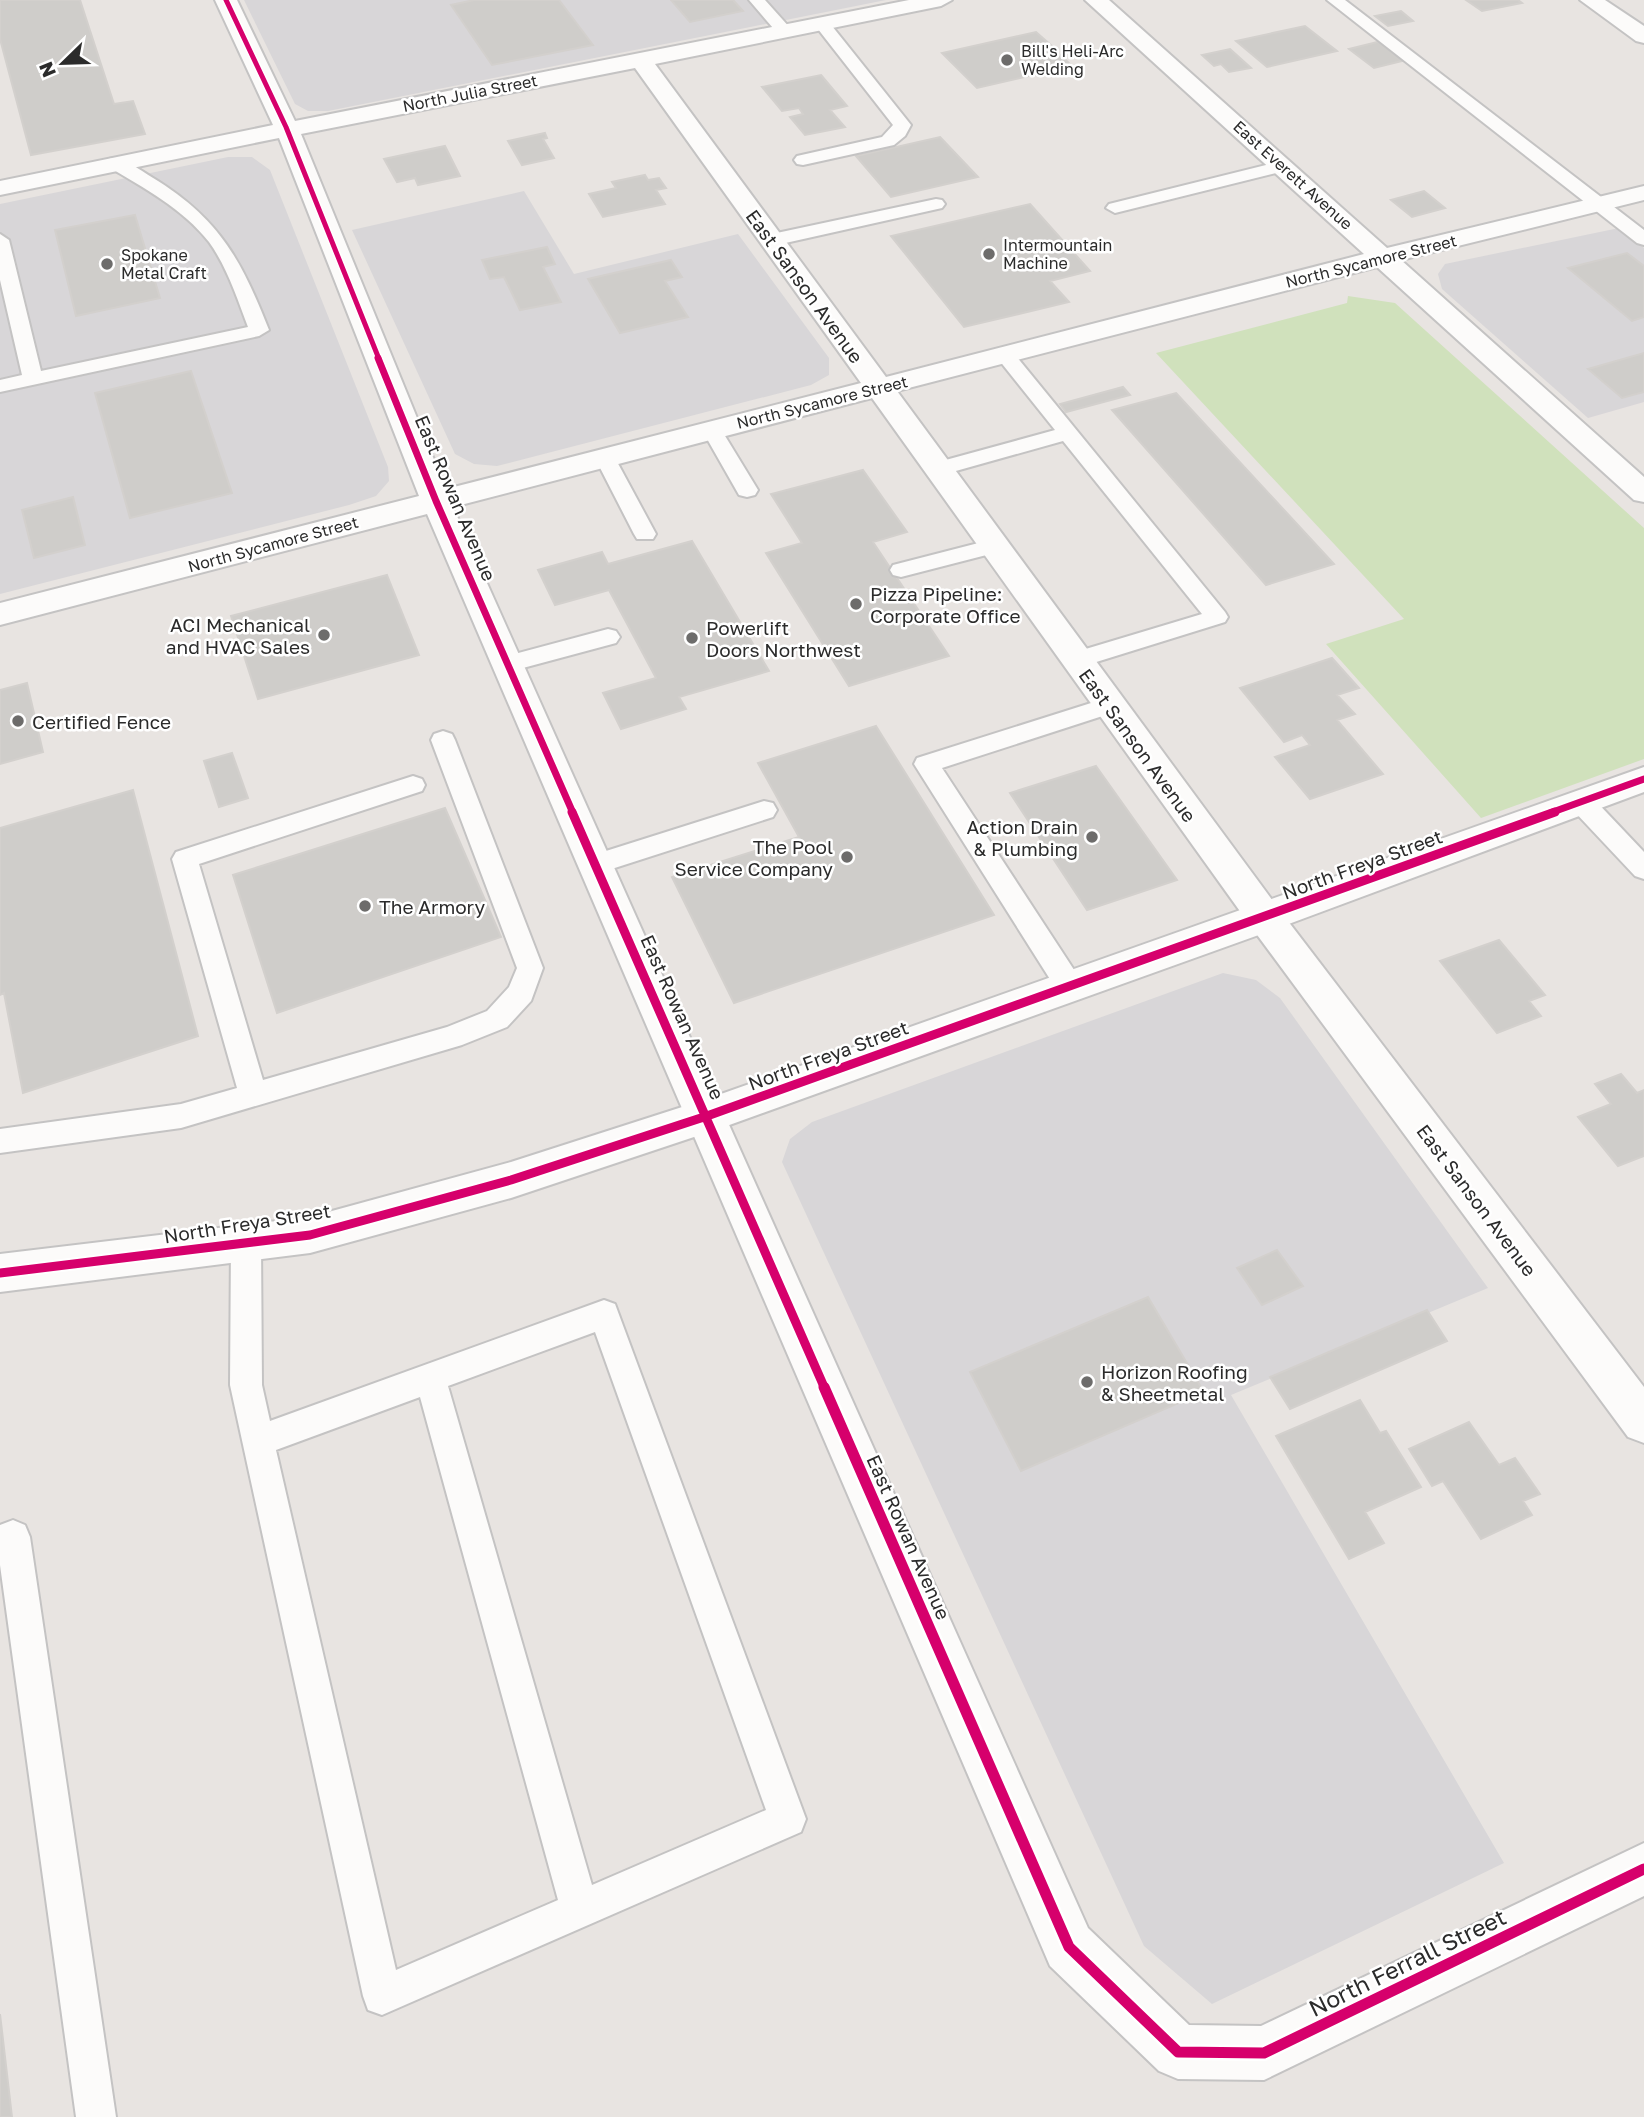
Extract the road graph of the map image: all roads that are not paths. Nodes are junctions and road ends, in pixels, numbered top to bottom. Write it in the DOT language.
graph roads {
  1 [pos="226,0"];
  2 [pos="757,0"];
  3 [pos="941,0"];
  4 [pos="1096,0"];
  5 [pos="1335,0"];
  6 [pos="1591,0"];
  7 [pos="822,24"];
  8 [pos="785,32"];
  9 [pos="1644,36"];
  10 [pos="642,61"];
  11 [pos="286,127"];
  12 [pos="803,160"];
  13 [pos="115,163"];
  14 [pos="1282,166"];
  15 [pos="0,188"];
  16 [pos="1644,193"];
  17 [pos="936,204"];
  18 [pos="1598,204"];
  19 [pos="1115,208"];
  20 [pos="1644,239"];
  21 [pos="0,240"];
  22 [pos="772,240"];
  23 [pos="1384,257"];
  24 [pos="1005,355"];
  25 [pos="33,379"];
  26 [pos="0,386"];
  27 [pos="878,388"];
  28 [pos="712,430"];
  29 [pos="1068,433"];
  30 [pos="605,458"];
  31 [pos="938,469"];
  32 [pos="747,490"];
  33 [pos="1644,493"];
  34 [pos="436,501"];
  35 [pos="645,534"];
  36 [pos="994,546"];
  37 [pos="901,570"];
  38 [pos="0,614"];
  39 [pos="608,637"];
  40 [pos="1077,660"];
  41 [pos="508,664"];
  42 [pos="1110,705"];
  43 [pos="443,740"];
  44 [pos="1644,779"];
  45 [pos="413,785"];
  46 [pos="1581,802"];
  47 [pos="764,810"];
  48 [pos="596,864"];
  49 [pos="1644,869"];
  50 [pos="1265,918"];
  51 [pos="1070,987"];
  52 [pos="254,1096"];
  53 [pos="707,1116"];
  54 [pos="0,1142"];
  55 [pos="247,1243"];
  56 [pos="0,1273"];
  57 [pos="430,1377"];
  58 [pos="1644,1422"];
  59 [pos="258,1441"];
  60 [pos="0,1542"];
  61 [pos="1644,1869"];
  62 [pos="580,1910"];
  63 [pos="1178,2052"];
  64 [pos="96,2117"];
  1 -- 11 [label="street, East Rowan Avenue"];
  2 -- 8 [label="lane"];
  3 -- 7 [label="street, North Julia Street"];
  4 -- 14 [label="street, East Everett Avenue"];
  5 -- 18 [label="lane"];
  6 -- 9 [label="street"];
  7 -- 8 [label="street, North Julia Street"];
  7 -- 12 [label="lane"];
  8 -- 10 [label="street, North Julia Street"];
  10 -- 11 [label="street, North Julia Street"];
  10 -- 22 [label="street, East Sanson Avenue"];
  11 -- 13 [label="street, North Julia Street"];
  11 -- 34 [label="street, East Rowan Avenue"];
  13 -- 15 [label="street, North Julia Street"];
  13 -- 25 [label="lane"];
  14 -- 19 [label="lane"];
  14 -- 23 [label="street, East Everett Avenue"];
  16 -- 18 [label="street, North Sycamore Street"];
  17 -- 22 [label="lane"];
  18 -- 20 [label="lane"];
  18 -- 23 [label="street, North Sycamore Street"];
  21 -- 25 [label="lane"];
  22 -- 27 [label="street, East Sanson Avenue"];
  23 -- 24 [label="street, North Sycamore Street"];
  23 -- 33 [label="street, East Everett Avenue"];
  24 -- 27 [label="street, North Sycamore Street"];
  24 -- 29 [label="lane"];
  25 -- 26 [label="lane"];
  27 -- 28 [label="street, North Sycamore Street"];
  27 -- 31 [label="street, East Sanson Avenue"];
  28 -- 30 [label="street, North Sycamore Street"];
  28 -- 32 [label="lane"];
  29 -- 31 [label="lane"];
  29 -- 40 [label="lane"];
  30 -- 34 [label="street, North Sycamore Street"];
  30 -- 35 [label="lane"];
  31 -- 36 [label="street, East Sanson Avenue"];
  34 -- 38 [label="street, North Sycamore Street"];
  34 -- 41 [label="street, East Rowan Avenue"];
  36 -- 37 [label="lane"];
  36 -- 40 [label="street, East Sanson Avenue"];
  39 -- 41 [label="lane"];
  40 -- 42 [label="street, East Sanson Avenue"];
  41 -- 48 [label="street, East Rowan Avenue"];
  42 -- 50 [label="street, East Sanson Avenue"];
  42 -- 51 [label="lane"];
  43 -- 52 [label="lane"];
  44 -- 46 [label="street, North Freya Street"];
  45 -- 52 [label="lane"];
  46 -- 49 [label="lane"];
  46 -- 50 [label="street, North Freya Street"];
  47 -- 48 [label="lane"];
  48 -- 53 [label="street, East Rowan Avenue"];
  50 -- 51 [label="street, North Freya Street"];
  50 -- 58 [label="street, East Sanson Avenue"];
  51 -- 53 [label="street, North Freya Street"];
  52 -- 54 [label="lane"];
  53 -- 55 [label="street, North Freya Street"];
  53 -- 63 [label="street, East Rowan Avenue"];
  55 -- 56 [label="street, North Freya Street"];
  55 -- 59 [label="lane"];
  57 -- 59 [label="lane"];
  57 -- 62 [label="lane"];
  57 -- 62 [label="lane"];
  59 -- 62 [label="lane"];
  60 -- 64 [label="lane"];
  61 -- 63 [label="street, North Ferrall Street"];
}
